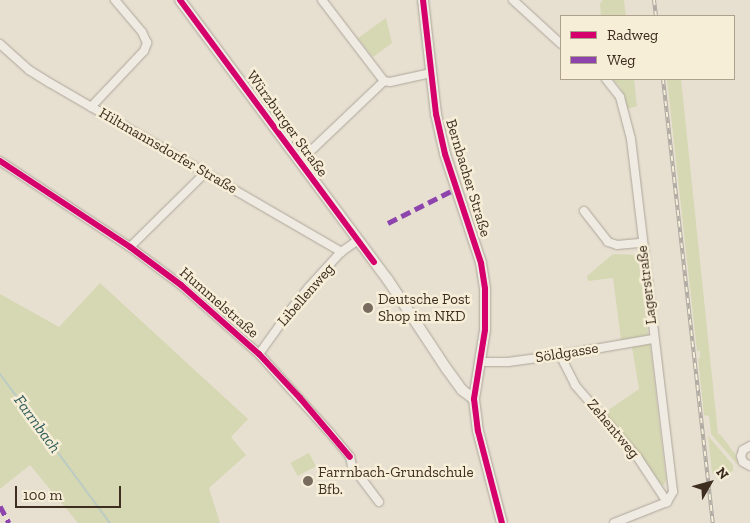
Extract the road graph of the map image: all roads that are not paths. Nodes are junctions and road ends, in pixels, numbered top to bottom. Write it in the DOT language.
graph roads {
  1 [pos="115,0"];
  2 [pos="180,0"];
  3 [pos="322,0"];
  4 [pos="423,0"];
  5 [pos="513,0"];
  6 [pos="560,43"];
  7 [pos="0,44"];
  8 [pos="431,72"];
  9 [pos="607,80"];
  10 [pos="384,81"];
  11 [pos="92,107"];
  12 [pos="0,161"];
  13 [pos="299,162"];
  14 [pos="206,173"];
  15 [pos="584,211"];
  16 [pos="358,240"];
  17 [pos="642,243"];
  18 [pos="130,247"];
  19 [pos="341,252"];
  20 [pos="653,339"];
  21 [pos="259,354"];
  22 [pos="560,355"];
  23 [pos="480,362"];
  24 [pos="474,399"];
  25 [pos="750,446"];
  26 [pos="750,466"];
  27 [pos="669,499"];
  28 [pos="378,502"];
  29 [pos="628,520"];
  30 [pos="502,523"];
  31 [pos="614,523"];
  1 -- 11 [label="street"];
  2 -- 13 [label="street, Würzburger Straße"];
  3 -- 10 [label="street"];
  4 -- 8 [label="street, Bernbacher Straße"];
  5 -- 6 [label="street"];
  7 -- 11 [label="street, Hiltmannsdorfer Straße"];
  8 -- 10 [label="street"];
  8 -- 23 [label="street, Bernbacher Straße"];
  9 -- 17 [label="street, Lagerstraße"];
  10 -- 13 [label="street"];
  11 -- 14 [label="street, Hiltmannsdorfer Straße"];
  12 -- 18 [label="street, Hummelstraße"];
  13 -- 16 [label="street, Würzburger Straße"];
  14 -- 18 [label="street"];
  14 -- 19 [label="street, Hiltmannsdorfer Straße"];
  15 -- 17 [label="street"];
  16 -- 19 [label="street, Libellenweg"];
  16 -- 24 [label="street, Würzburger Straße"];
  17 -- 20 [label="street, Lagerstraße"];
  18 -- 21 [label="street, Hummelstraße"];
  19 -- 21 [label="street, Libellenweg"];
  20 -- 22 [label="street, Söldgasse"];
  20 -- 27 [label="street, Lagerstraße"];
  21 -- 28 [label="street, Hummelstraße"];
  22 -- 23 [label="street, Söldgasse"];
  22 -- 27 [label="street, Zehentweg"];
  23 -- 24 [label="street, Bernbacher Straße"];
  24 -- 30 [label="street"];
  25 -- 26 [label="street"];
  27 -- 29 [label="street"];
  29 -- 31 [label="street"];
}
